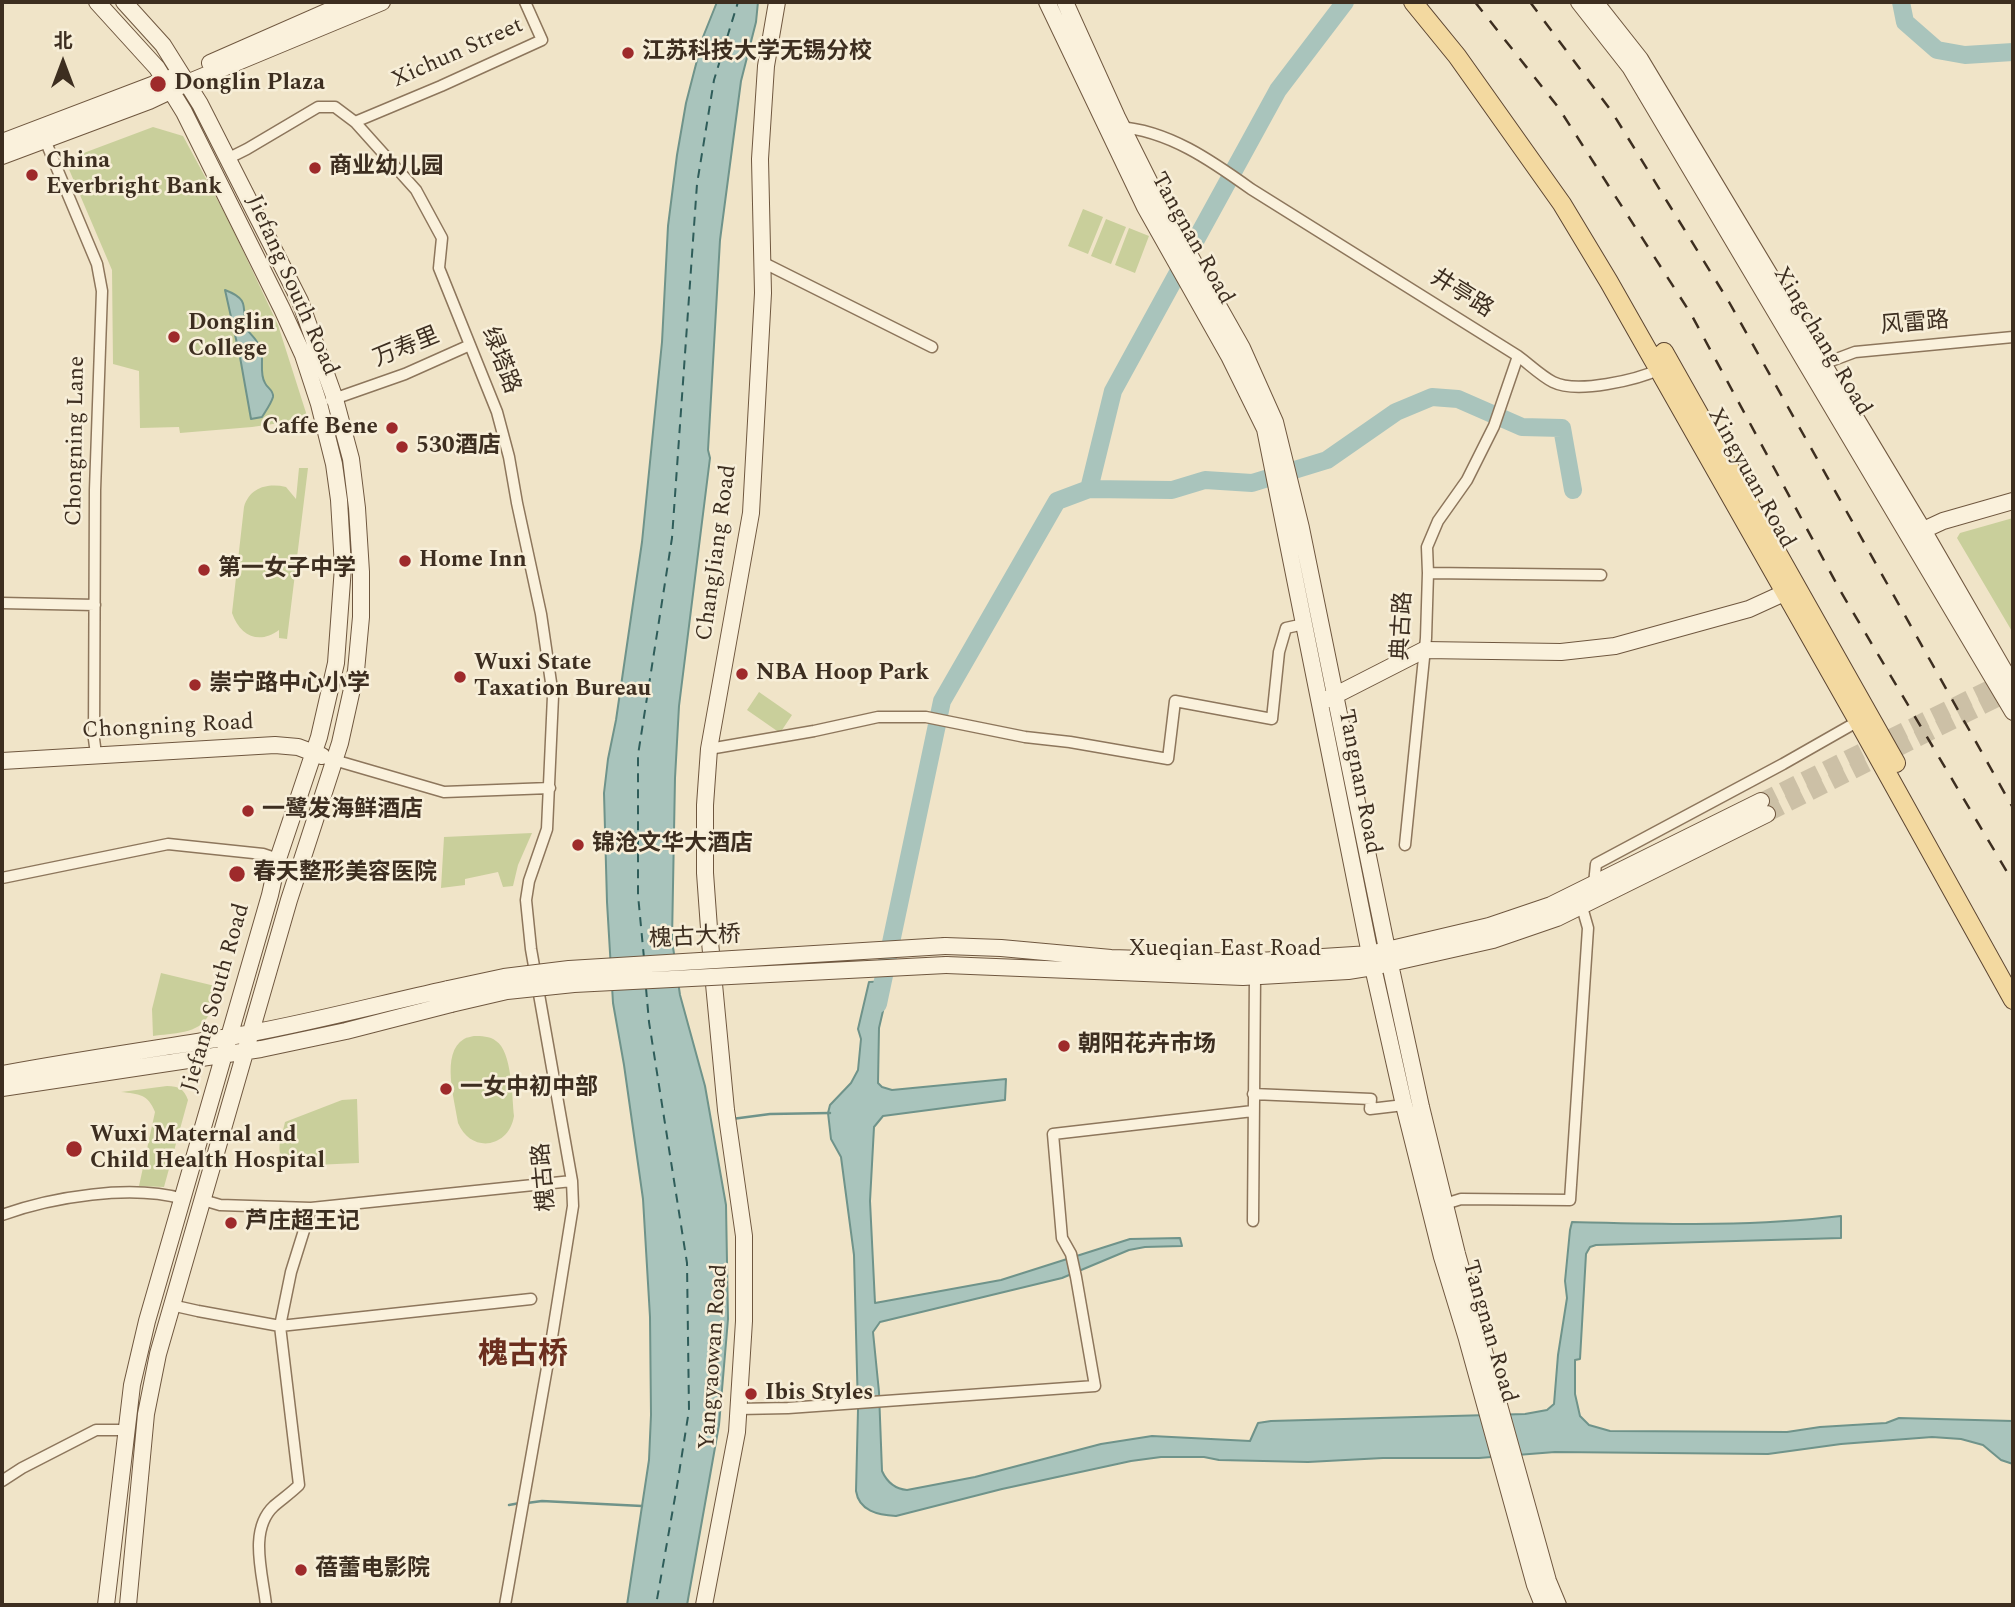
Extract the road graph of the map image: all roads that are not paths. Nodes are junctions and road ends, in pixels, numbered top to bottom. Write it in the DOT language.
graph roads {
  1 [pos="97,2"];
  2 [pos="124,2"];
  3 [pos="349,2"];
  4 [pos="382,2"];
  5 [pos="525,2"];
  6 [pos="777,2"];
  7 [pos="1047,2"];
  8 [pos="1065,2"];
  9 [pos="1413,2"];
  10 [pos="1429,2"];
  11 [pos="1579,2"];
  12 [pos="1595,2"];
  13 [pos="184,79"];
  14 [pos="167,86"];
  15 [pos="355,122"];
  16 [pos="1114,127"];
  17 [pos="45,140"];
  18 [pos="2,142"];
  19 [pos="2,156"];
  20 [pos="229,158"];
  21 [pos="762,262"];
  22 [pos="2013,337"];
  23 [pos="470,345"];
  24 [pos="932,347"];
  25 [pos="1518,356"];
  26 [pos="1823,363"];
  27 [pos="1660,369"];
  28 [pos="335,399"];
  29 [pos="319,404"];
  30 [pos="1273,440"];
  31 [pos="2013,501"];
  32 [pos="1289,509"];
  33 [pos="1917,534"];
  34 [pos="1428,573"];
  35 [pos="1601,575"];
  36 [pos="1791,590"];
  37 [pos="2,603"];
  38 [pos="95,606"];
  39 [pos="1304,624"];
  40 [pos="1424,650"];
  41 [pos="2013,686"];
  42 [pos="1336,695"];
  43 [pos="1319,704"];
  44 [pos="2013,712"];
  45 [pos="1863,718"];
  46 [pos="709,749"];
  47 [pos="314,753"];
  48 [pos="96,754"];
  49 [pos="334,760"];
  50 [pos="2,761"];
  51 [pos="550,788"];
  52 [pos="1405,845"];
  53 [pos="278,859"];
  54 [pos="2,878"];
  55 [pos="1594,884"];
  56 [pos="1582,907"];
  57 [pos="946,946"];
  58 [pos="1371,961"];
  59 [pos="1390,964"];
  60 [pos="946,965"];
  61 [pos="2013,974"];
  62 [pos="1255,977"];
  63 [pos="449,996"];
  64 [pos="2013,1000"];
  65 [pos="251,1032"];
  66 [pos="228,1037"];
  67 [pos="246,1051"];
  68 [pos="223,1054"];
  69 [pos="2,1074"];
  70 [pos="2,1088"];
  71 [pos="1253,1094"];
  72 [pos="1404,1105"];
  73 [pos="726,1110"];
  74 [pos="1253,1111"];
  75 [pos="572,1181"];
  76 [pos="183,1199"];
  77 [pos="203,1200"];
  78 [pos="1445,1204"];
  79 [pos="311,1208"];
  80 [pos="2,1214"];
  81 [pos="1253,1221"];
  82 [pos="1449,1255"];
  83 [pos="531,1300"];
  84 [pos="171,1305"];
  85 [pos="280,1326"];
  86 [pos="738,1409"];
  87 [pos="126,1430"];
  88 [pos="2,1481"];
  89 [pos="106,1605"];
  90 [pos="128,1605"];
  91 [pos="266,1605"];
  92 [pos="505,1605"];
  93 [pos="704,1605"];
  94 [pos="1543,1605"];
  95 [pos="1558,1605"];
  1 -- 14 [label="main road, Jiefang South Road"];
  2 -- 13 [label="main road, Jiefang South Road"];
  3 -- 13 [label="main road"];
  4 -- 13 [label="main road"];
  5 -- 15 [label="street, Xichun Street"];
  6 -- 21 [label="main road, ChangJiang Road"];
  7 -- 16 [label="main road, Tangnan Road"];
  8 -- 16 [label="main road, Tangnan Road"];
  9 -- 27 [label="main road, Xingyuan Road"];
  10 -- 36 [label="main road, Xingyuan Road"];
  11 -- 33 [label="main road, Xingchang Road"];
  12 -- 26 [label="main road, Xingchang Road"];
  13 -- 14 [label="main road"];
  13 -- 20 [label="main road, Jiefang South Road"];
  14 -- 17 [label="main road"];
  14 -- 18 [label="main road"];
  14 -- 29 [label="main road, Jiefang South Road"];
  15 -- 20 [label="street, 绿塔路"];
  15 -- 23 [label="street, 绿塔路"];
  16 -- 25 [label="street, 井亭路"];
  16 -- 30 [label="main road, Tangnan Road"];
  16 -- 30 [label="main road, Tangnan Road"];
  17 -- 19 [label="main road"];
  17 -- 38 [label="street, Chongning Lane"];
  20 -- 28 [label="main road, Jiefang South Road"];
  21 -- 24 [label="street"];
  21 -- 46 [label="main road, ChangJiang Road"];
  22 -- 26 [label="street, 风雷路"];
  23 -- 28 [label="street, 万寿里"];
  23 -- 51 [label="street, 绿塔路"];
  25 -- 27 [label="street, 井亭路"];
  25 -- 34 [label="street, 典古路"];
  26 -- 33 [label="main road, Xingchang Road"];
  27 -- 36 [label="main road, Xingyuan Road"];
  28 -- 29 [label="street, 万寿里"];
  28 -- 49 [label="main road, Jiefang South Road"];
  29 -- 47 [label="main road, Jiefang South Road"];
  30 -- 32 [label="main road, Tangnan Road"];
  31 -- 33 [label="main road"];
  32 -- 39 [label="main road, Tangnan Road"];
  32 -- 42 [label="main road, Tangnan Road"];
  33 -- 41 [label="main road, Xingchang Road"];
  33 -- 44 [label="main road, Xingchang Road"];
  34 -- 35 [label="street"];
  34 -- 40 [label="street, 典古路"];
  36 -- 40 [label="main road"];
  36 -- 45 [label="main road, Xingyuan Road"];
  37 -- 38 [label="street"];
  38 -- 48 [label="street, Chongning Lane"];
  39 -- 43 [label="main road, Tangnan Road"];
  39 -- 46 [label="street"];
  40 -- 42 [label="main road"];
  40 -- 52 [label="street, 典古路"];
  42 -- 43 [label="main road"];
  42 -- 59 [label="main road, Tangnan Road"];
  43 -- 58 [label="main road, Tangnan Road"];
  45 -- 55 [label="street"];
  45 -- 61 [label="main road, Xingyuan Road"];
  45 -- 64 [label="main road, Xingyuan Road"];
  46 -- 73 [label="main road, ChangJiang Road"];
  47 -- 48 [label="main road, Chongning Road"];
  47 -- 49 [label="main road, Chongning Road"];
  47 -- 53 [label="main road, Jiefang South Road"];
  48 -- 50 [label="main road, Chongning Road"];
  49 -- 51 [label="street"];
  49 -- 65 [label="main road, Jiefang South Road"];
  51 -- 75 [label="street, 槐古路"];
  53 -- 54 [label="street"];
  53 -- 66 [label="main road, Jiefang South Road"];
  55 -- 56 [label="main road, Xueqian East Road"];
  55 -- 58 [label="main road, Xueqian East Road"];
  56 -- 59 [label="main road, Xueqian East Road"];
  56 -- 78 [label="street"];
  57 -- 58 [label="main road, Xueqian East Road"];
  57 -- 63 [label="main road, 槐古大桥, bridge"];
  58 -- 59 [label="main road, Xueqian East Road"];
  58 -- 62 [label="main road, Xueqian East Road"];
  58 -- 72 [label="main road, Tangnan Road"];
  59 -- 78 [label="main road, Tangnan Road"];
  60 -- 62 [label="main road, Xueqian East Road"];
  60 -- 63 [label="main road, 槐古大桥, bridge"];
  62 -- 71 [label="street"];
  63 -- 65 [label="main road"];
  63 -- 67 [label="main road"];
  65 -- 66 [label="main road"];
  65 -- 67 [label="main road, Jiefang South Road"];
  66 -- 68 [label="main road, Jiefang South Road"];
  66 -- 69 [label="main road"];
  67 -- 68 [label="main road"];
  67 -- 77 [label="main road, Jiefang South Road"];
  68 -- 70 [label="main road"];
  68 -- 76 [label="main road, Jiefang South Road"];
  71 -- 72 [label="street"];
  71 -- 74 [label="street"];
  72 -- 82 [label="main road, Tangnan Road"];
  73 -- 86 [label="main road, Yangyaowan Road"];
  74 -- 81 [label="street"];
  74 -- 86 [label="street"];
  75 -- 79 [label="street"];
  75 -- 92 [label="street, 槐古路"];
  76 -- 80 [label="street"];
  76 -- 87 [label="main road, Jiefang South Road"];
  77 -- 79 [label="street"];
  77 -- 84 [label="main road, Jiefang South Road"];
  78 -- 82 [label="main road, Tangnan Road"];
  79 -- 85 [label="street"];
  82 -- 94 [label="main road, Tangnan Road"];
  82 -- 95 [label="main road, Tangnan Road"];
  83 -- 85 [label="street"];
  84 -- 85 [label="street"];
  84 -- 90 [label="main road, Jiefang South Road"];
  85 -- 91 [label="street"];
  86 -- 93 [label="main road, Yangyaowan Road"];
  87 -- 88 [label="street"];
  87 -- 89 [label="main road, Jiefang South Road"];
}
